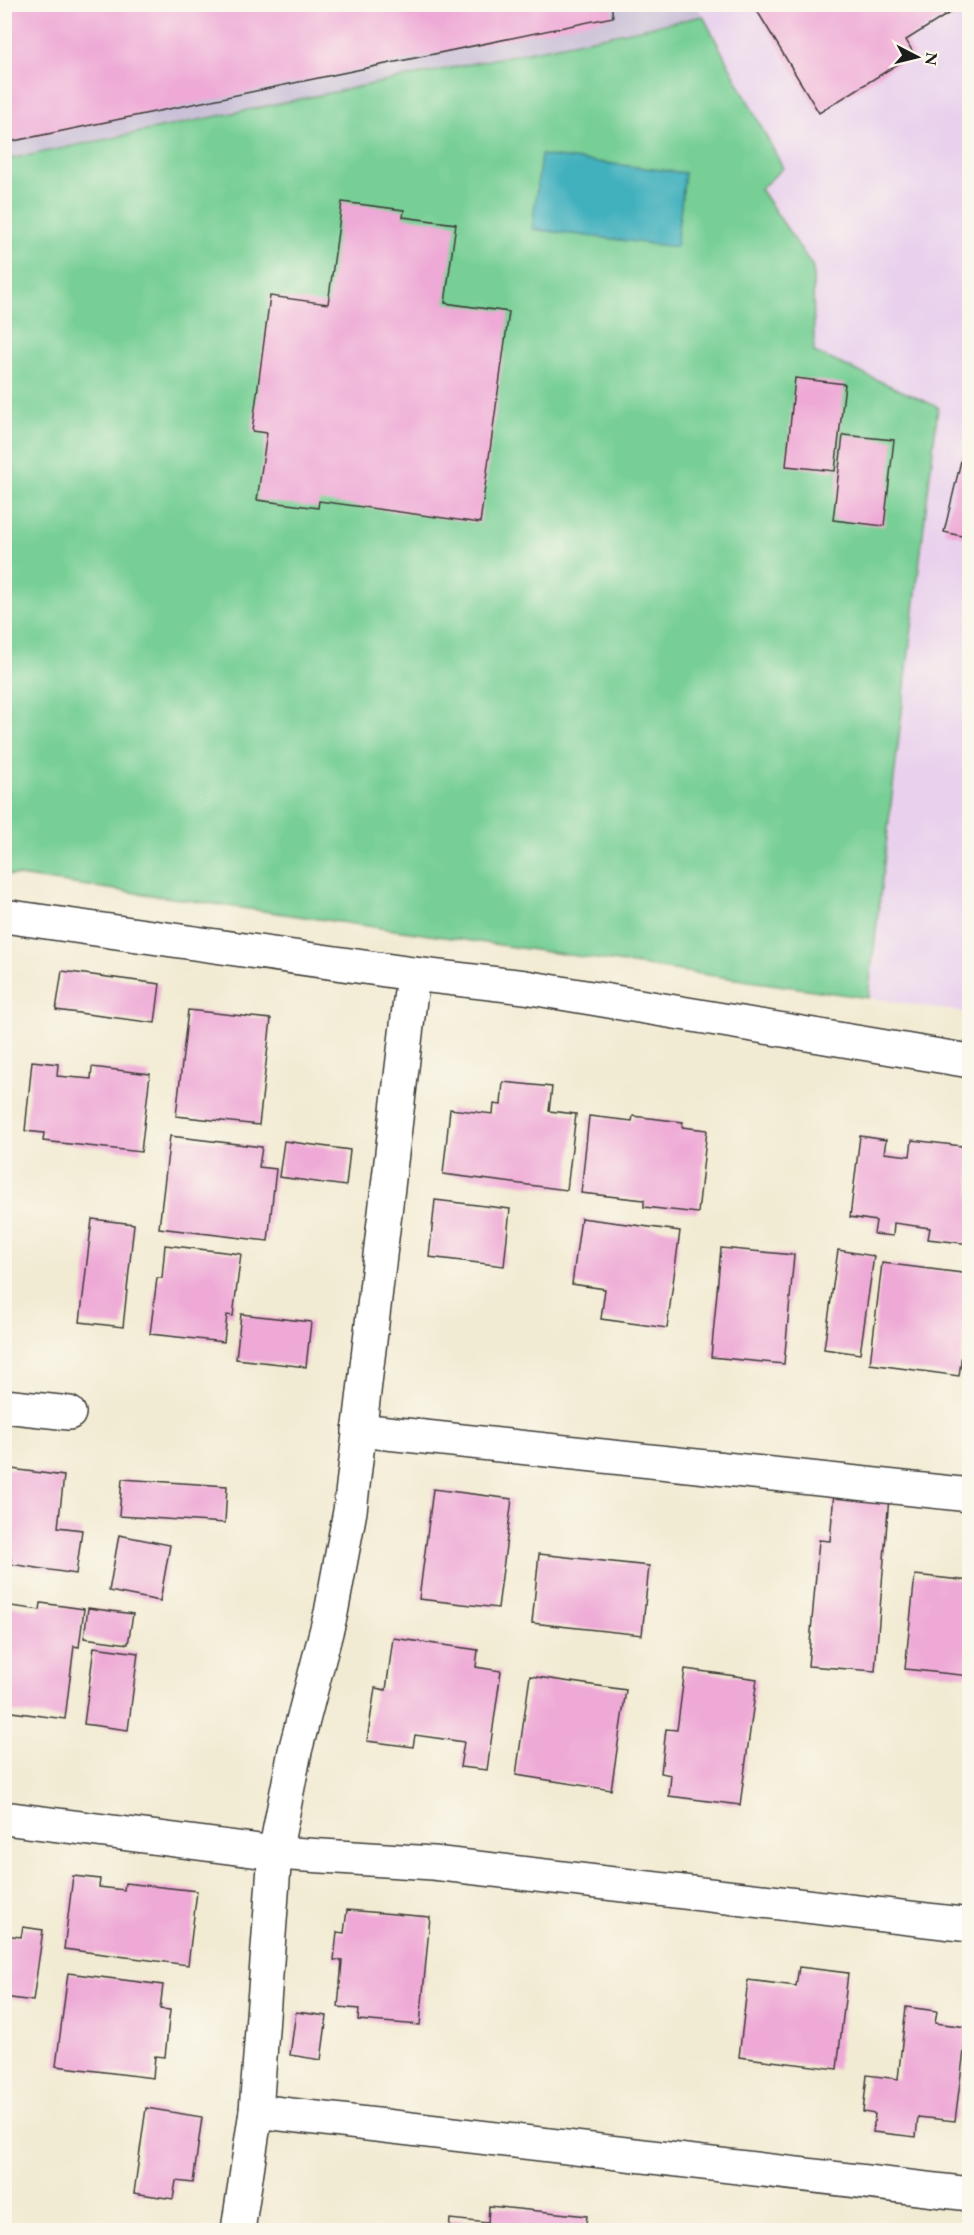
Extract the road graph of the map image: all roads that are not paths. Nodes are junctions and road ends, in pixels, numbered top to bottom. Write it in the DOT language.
graph roads {
  1 [pos="4,916"];
  2 [pos="413,975"];
  3 [pos="969,1061"];
  4 [pos="4,1406"];
  5 [pos="69,1413"];
  6 [pos="359,1430"];
  7 [pos="969,1495"];
  8 [pos="4,1818"];
  9 [pos="275,1853"];
  10 [pos="969,1925"];
  11 [pos="256,2111"];
  12 [pos="969,2194"];
  13 [pos="238,2230"];
  1 -- 2 [label="street"];
  2 -- 3 [label="street"];
  2 -- 6 [label="street"];
  4 -- 5 [label="street"];
  6 -- 7 [label="street"];
  6 -- 9 [label="street"];
  8 -- 9 [label="street"];
  9 -- 10 [label="street"];
  9 -- 11 [label="street"];
  11 -- 12 [label="street"];
  11 -- 13 [label="street"];
}
